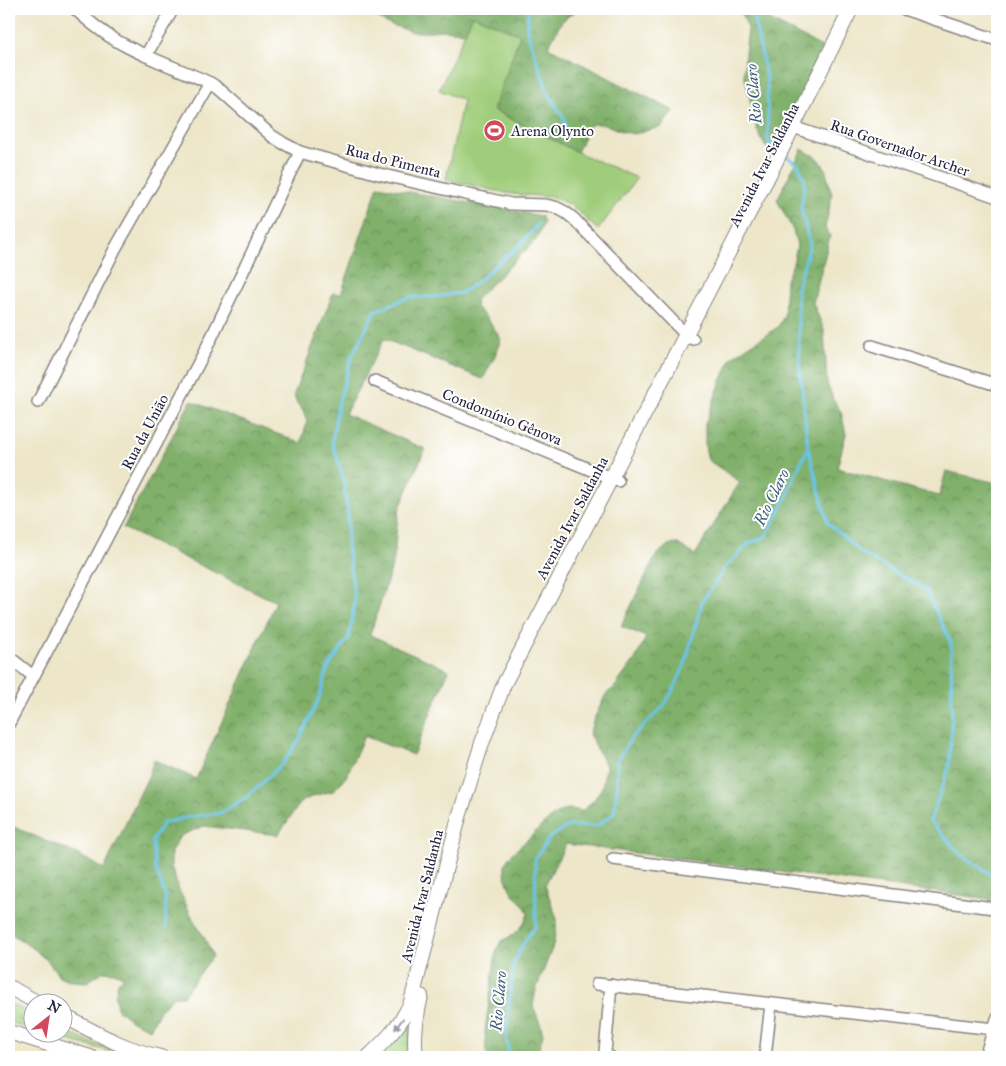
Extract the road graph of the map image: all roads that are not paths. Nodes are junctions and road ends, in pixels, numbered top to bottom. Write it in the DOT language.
graph roads {
  1 [pos="75,9"];
  2 [pos="173,9"];
  3 [pos="851,9"];
  4 [pos="861,9"];
  5 [pos="904,9"];
  6 [pos="997,40"];
  7 [pos="146,55"];
  8 [pos="210,83"];
  9 [pos="797,128"];
  10 [pos="300,152"];
  11 [pos="997,197"];
  12 [pos="690,337"];
  13 [pos="872,346"];
  14 [pos="375,381"];
  15 [pos="997,385"];
  16 [pos="38,402"];
  17 [pos="615,480"];
  18 [pos="9,657"];
  19 [pos="33,676"];
  20 [pos="9,723"];
  21 [pos="613,860"];
  22 [pos="997,910"];
  23 [pos="597,984"];
  24 [pos="611,986"];
  25 [pos="9,987"];
  26 [pos="9,994"];
  27 [pos="22,994"];
  28 [pos="22,1000"];
  29 [pos="772,1004"];
  30 [pos="72,1022"];
  31 [pos="996,1024"];
  32 [pos="9,1032"];
  33 [pos="90,1057"];
  34 [pos="161,1057"];
  35 [pos="368,1057"];
  36 [pos="416,1057"];
  37 [pos="610,1057"];
  38 [pos="765,1057"];
  39 [pos="985,1057"];
  1 -- 7 [label="street, Rua do Pimenta"];
  2 -- 7 [label="street"];
  3 -- 9 [label="main road, Avenida Ivar Saldanha"];
  4 -- 9 [label="main road, Avenida Ivar Saldanha"];
  5 -- 6 [label="street"];
  7 -- 8 [label="street, Rua do Pimenta"];
  8 -- 10 [label="street, Rua do Pimenta"];
  8 -- 16 [label="street"];
  9 -- 11 [label="street, Rua Governador Archer"];
  9 -- 12 [label="main road, Avenida Ivar Saldanha"];
  10 -- 12 [label="street, Rua do Pimenta"];
  10 -- 19 [label="street, Rua da União"];
  12 -- 17 [label="main road, Avenida Ivar Saldanha"];
  13 -- 15 [label="street"];
  14 -- 17 [label="street, Condomínio Gênova"];
  17 -- 35 [label="main road, Avenida Ivar Saldanha, one-way"];
  17 -- 36 [label="main road, Avenida Ivar Saldanha"];
  18 -- 19 [label="street"];
  19 -- 20 [label="street, Rua da União"];
  21 -- 22 [label="street"];
  23 -- 24 [label="street"];
  24 -- 29 [label="street"];
  24 -- 37 [label="street"];
  25 -- 27 [label="main road"];
  26 -- 28 [label="main road"];
  29 -- 31 [label="street"];
  29 -- 38 [label="street"];
  30 -- 34 [label="main road"];
  31 -- 39 [label="street"];
  32 -- 33 [label="main road"];
}
